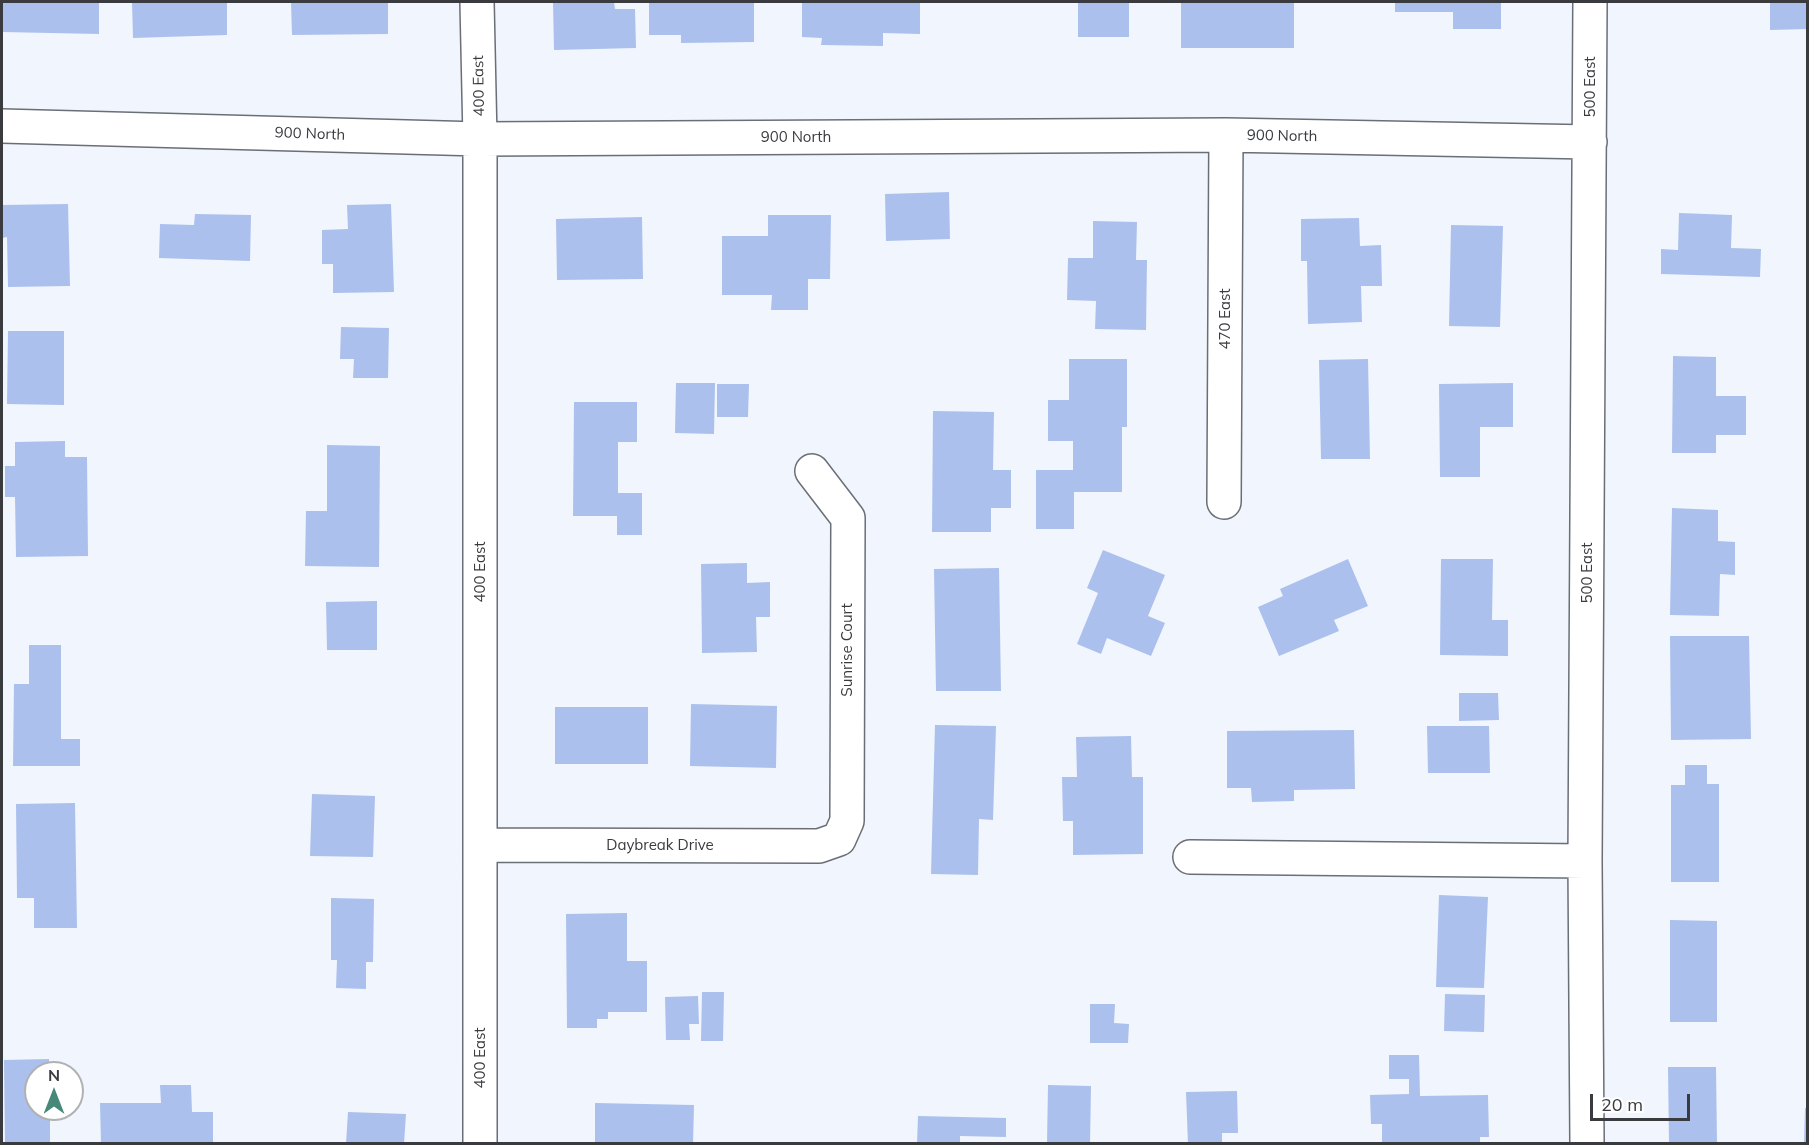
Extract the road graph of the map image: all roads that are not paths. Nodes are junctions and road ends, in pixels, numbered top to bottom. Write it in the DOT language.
graph roads {
  1 [pos="477,2"];
  2 [pos="1590,2"];
  3 [pos="2,126"];
  4 [pos="1226,135"];
  5 [pos="480,139"];
  6 [pos="1590,142"];
  7 [pos="812,471"];
  8 [pos="1224,502"];
  9 [pos="839,838"];
  10 [pos="480,845"];
  11 [pos="1190,858"];
  12 [pos="1585,861"];
  13 [pos="480,1143"];
  14 [pos="1587,1143"];
  1 -- 5 [label="street, 400 East"];
  2 -- 6 [label="street, 500 East"];
  3 -- 5 [label="street, 900 North"];
  4 -- 5 [label="street, 900 North"];
  4 -- 6 [label="street, 900 North"];
  4 -- 8 [label="street, 470 East"];
  5 -- 10 [label="street, 400 East"];
  6 -- 12 [label="street, 500 East"];
  7 -- 9 [label="street, Sunrise Court"];
  9 -- 10 [label="street, Daybreak Drive"];
  10 -- 13 [label="street, 400 East"];
  11 -- 12 [label="street"];
  12 -- 14 [label="street, 500 East"];
}
